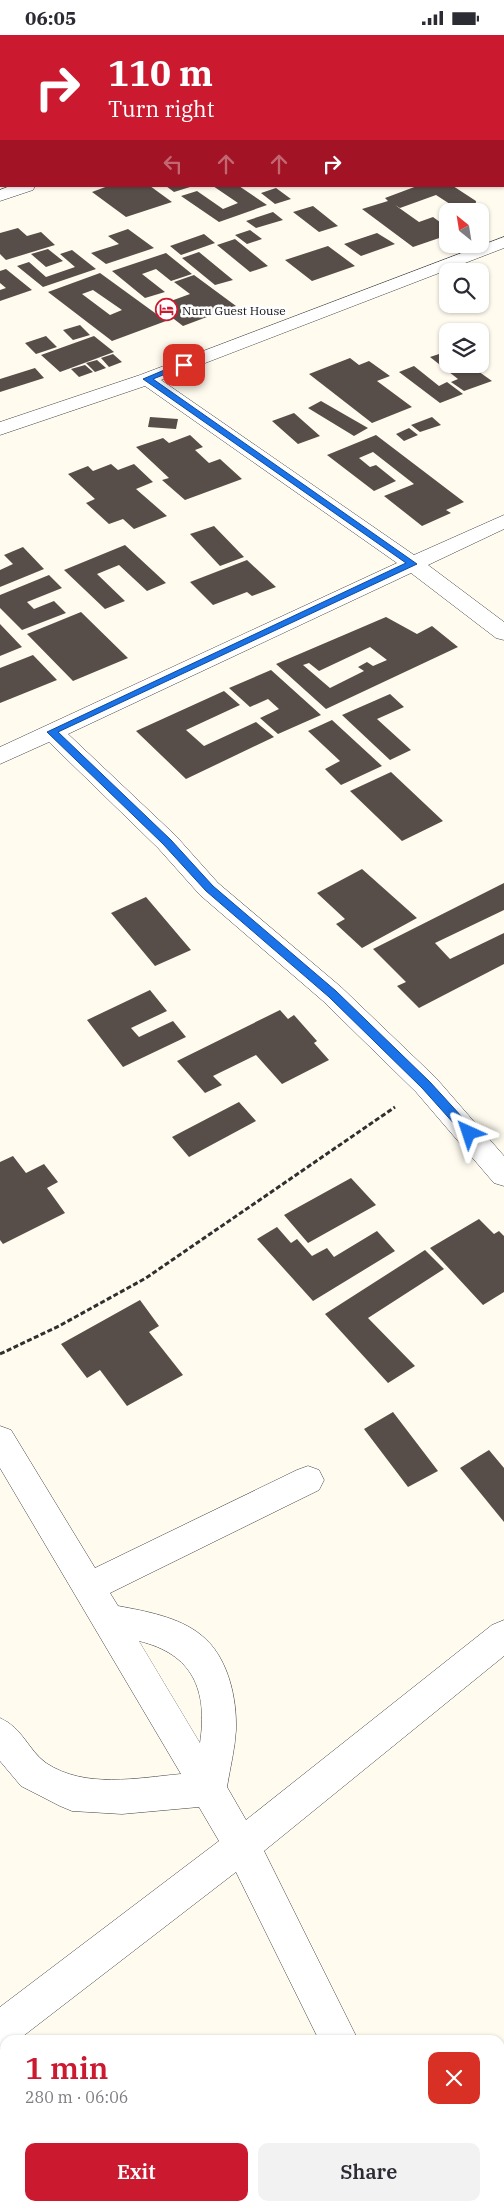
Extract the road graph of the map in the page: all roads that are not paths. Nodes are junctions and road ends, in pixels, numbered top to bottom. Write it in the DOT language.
graph roads {
  1 [pos="24,187"];
  2 [pos="0,196"];
  3 [pos="504,242"];
  4 [pos="147,379"];
  5 [pos="0,429"];
  6 [pos="504,521"];
  7 [pos="413,564"];
  8 [pos="504,633"];
  9 [pos="52,732"];
  10 [pos="0,756"];
  11 [pos="504,1175"];
  12 [pos="0,1440"];
  13 [pos="308,1480"];
  14 [pos="89,1587"];
  15 [pos="108,1619"];
  16 [pos="504,1636"];
  17 [pos="0,1735"];
  18 [pos="209,1789"];
  19 [pos="242,1846"];
  20 [pos="0,2030"];
  21 [pos="337,2035"];
  1 -- 2 [label="street"];
  3 -- 4 [label="street"];
  4 -- 5 [label="street"];
  4 -- 7 [label="street"];
  6 -- 7 [label="street"];
  7 -- 8 [label="street"];
  7 -- 9 [label="street"];
  9 -- 10 [label="street"];
  9 -- 11 [label="street"];
  12 -- 14 [label="street"];
  13 -- 14 [label="street"];
  14 -- 15 [label="street"];
  15 -- 18 [label="street"];
  15 -- 18 [label="street"];
  16 -- 19 [label="street"];
  17 -- 18 [label="street"];
  18 -- 19 [label="street"];
  19 -- 20 [label="street"];
  19 -- 21 [label="street"];
}
